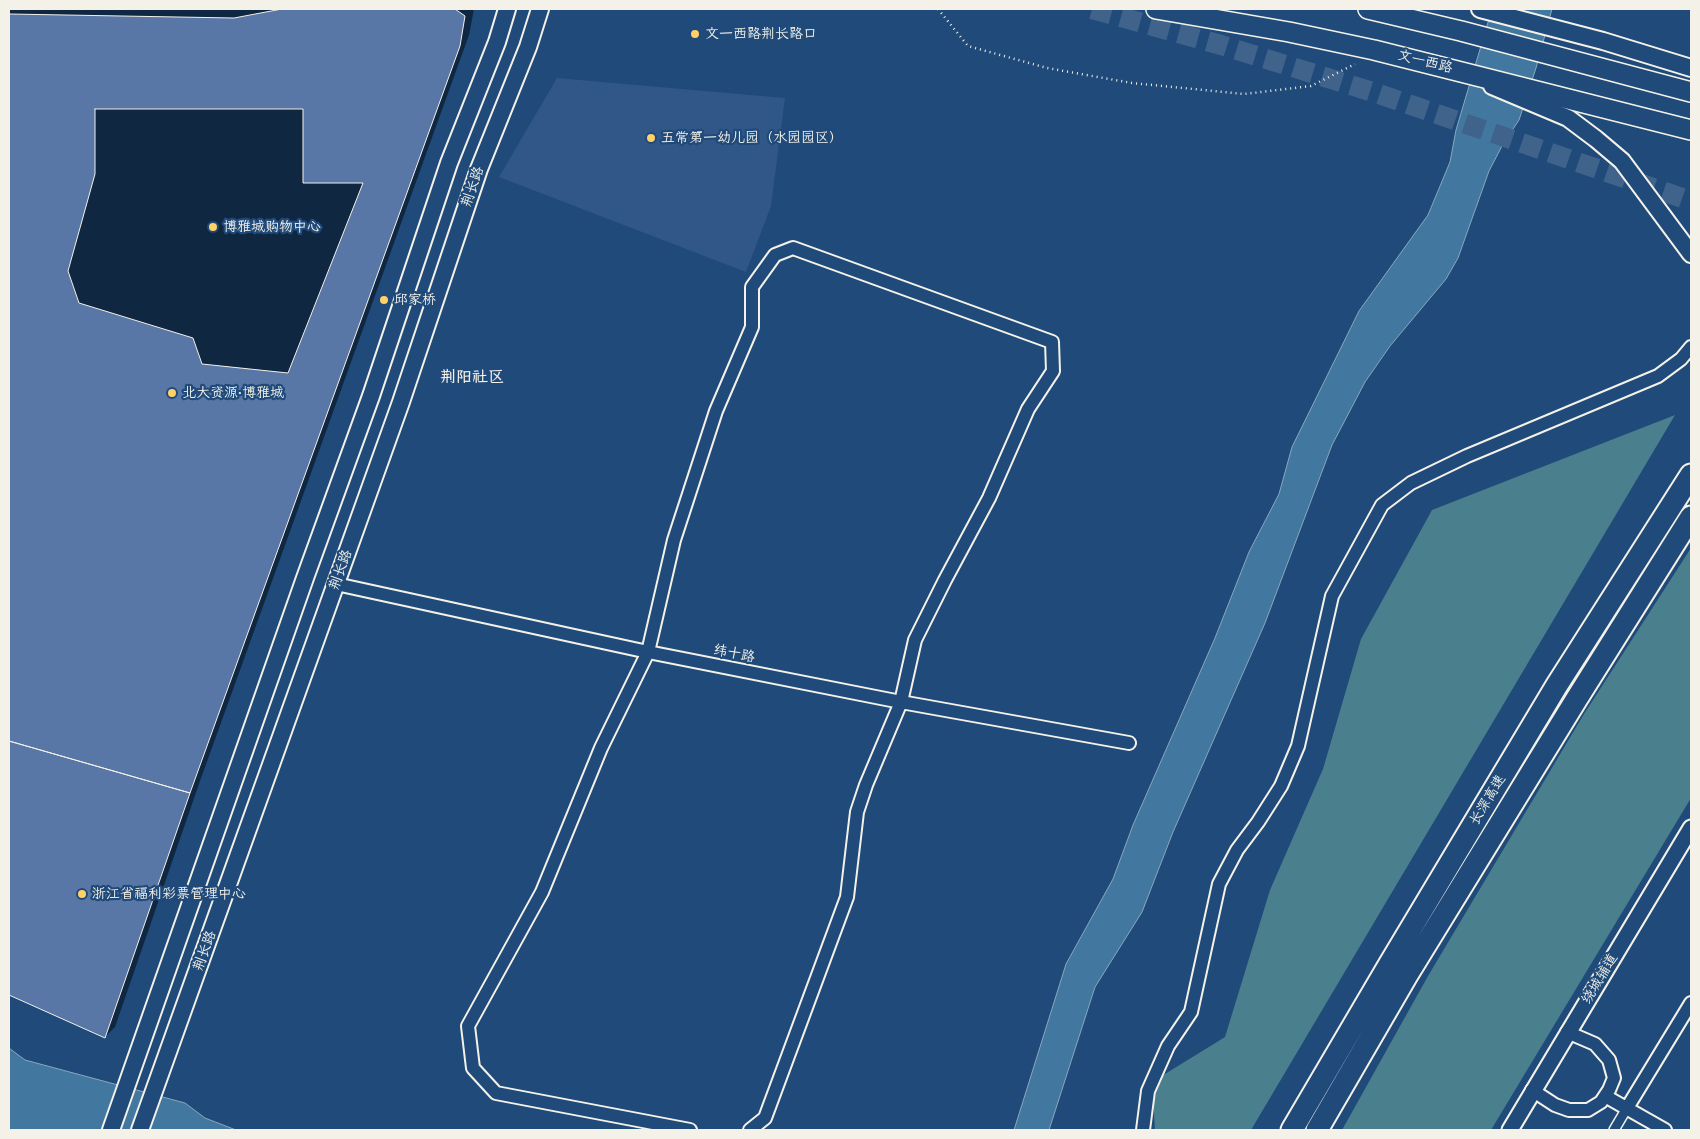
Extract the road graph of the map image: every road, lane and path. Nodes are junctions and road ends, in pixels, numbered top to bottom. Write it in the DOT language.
graph roads {
  1 [pos="507,9"];
  2 [pos="540,9"];
  3 [pos="938,9"];
  4 [pos="1156,9"];
  5 [pos="1368,9"];
  6 [pos="1480,9"];
  7 [pos="1374,50"];
  8 [pos="1691,68"];
  9 [pos="1452,70"];
  10 [pos="1691,92"];
  11 [pos="1691,130"];
  12 [pos="1691,254"];
  13 [pos="1691,347"];
  14 [pos="1691,475"];
  15 [pos="1691,517"];
  16 [pos="336,584"];
  17 [pos="648,652"];
  18 [pos="901,702"];
  19 [pos="1129,743"];
  20 [pos="1691,828"];
  21 [pos="1691,1002"];
  22 [pos="1567,1032"];
  23 [pos="1532,1090"];
  24 [pos="1605,1096"];
  25 [pos="1627,1108"];
  26 [pos="111,1130"];
  27 [pos="140,1130"];
  28 [pos="690,1130"];
  29 [pos="750,1130"];
  30 [pos="1143,1130"];
  31 [pos="1292,1130"];
  32 [pos="1317,1130"];
  33 [pos="1510,1130"];
  34 [pos="1614,1130"];
  35 [pos="1666,1130"];
  1 -- 26 [label="main road, 荆长路"];
  2 -- 16 [label="main road, 荆长路"];
  3 -- 7 [label="path"];
  4 -- 7 [label="main road, 文一西路"];
  5 -- 10 [label="main road"];
  6 -- 8 [label="main road"];
  7 -- 9 [label="main road, 文一西路"];
  9 -- 11 [label="main road, 文一西路"];
  9 -- 12 [label="main road"];
  13 -- 30 [label="street"];
  14 -- 31 [label="highway, 长深高速"];
  15 -- 32 [label="highway, 长深高速"];
  16 -- 17 [label="street, 纬十路"];
  16 -- 27 [label="main road, 荆长路"];
  17 -- 18 [label="street, 纬十路"];
  17 -- 18 [label="street"];
  17 -- 28 [label="street"];
  18 -- 19 [label="street, 纬十路"];
  18 -- 29 [label="street"];
  20 -- 22 [label="street, 绕城辅道"];
  21 -- 25 [label="street"];
  22 -- 23 [label="street, 绕城辅道"];
  22 -- 24 [label="street"];
  23 -- 24 [label="street"];
  23 -- 33 [label="street, 绕城辅道"];
  24 -- 25 [label="street"];
  25 -- 34 [label="street"];
  25 -- 35 [label="street"];
}
